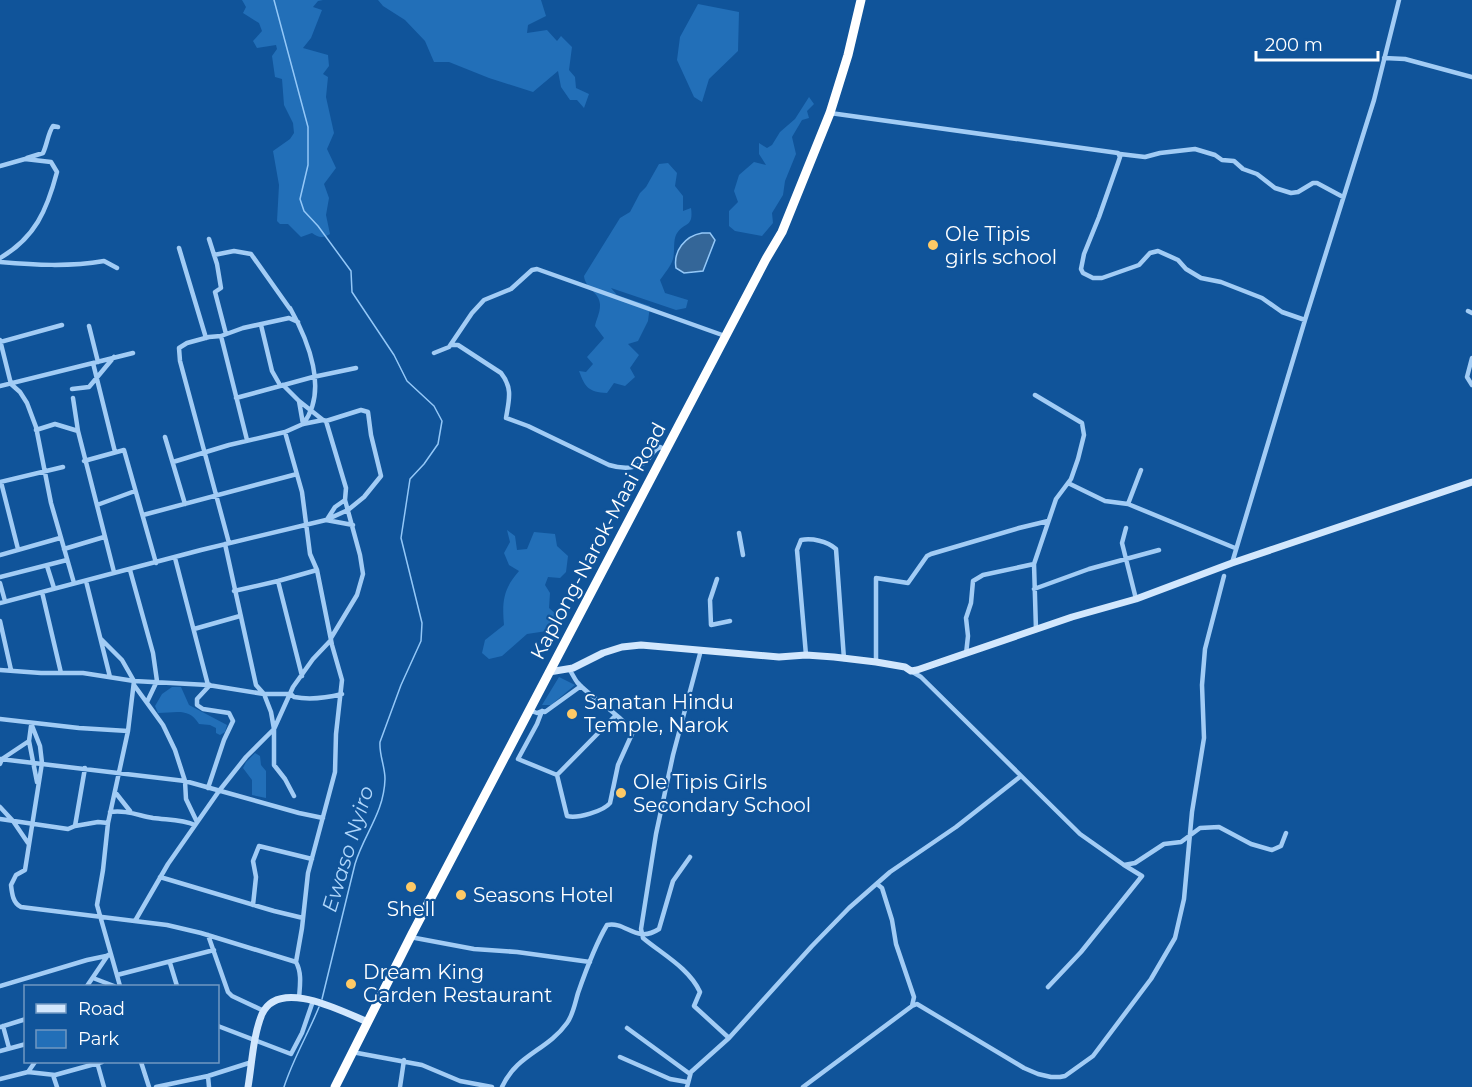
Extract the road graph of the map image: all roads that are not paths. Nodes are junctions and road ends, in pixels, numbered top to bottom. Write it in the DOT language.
graph roads {
  1 [pos="861,0"];
  2 [pos="1399,0"];
  3 [pos="1384,58"];
  4 [pos="1472,77"];
  5 [pos="830,113"];
  6 [pos="58,127"];
  7 [pos="1120,154"];
  8 [pos="25,159"];
  9 [pos="0,166"];
  10 [pos="1343,196"];
  11 [pos="209,239"];
  12 [pos="179,248"];
  13 [pos="214,255"];
  14 [pos="0,260"];
  15 [pos="117,268"];
  16 [pos="290,308"];
  17 [pos="289,318"];
  18 [pos="1305,320"];
  19 [pos="298,322"];
  20 [pos="62,325"];
  21 [pos="261,325"];
  22 [pos="89,326"];
  23 [pos="224,335"];
  24 [pos="725,336"];
  25 [pos="206,338"];
  26 [pos="0,341"];
  27 [pos="451,345"];
  28 [pos="133,353"];
  29 [pos="434,354"];
  30 [pos="114,357"];
  31 [pos="1472,358"];
  32 [pos="95,363"];
  33 [pos="356,368"];
  34 [pos="314,377"];
  35 [pos="96,379"];
  36 [pos="11,384"];
  37 [pos="281,385"];
  38 [pos="1472,385"];
  39 [pos="0,386"];
  40 [pos="72,390"];
  41 [pos="1035,395"];
  42 [pos="73,398"];
  43 [pos="236,398"];
  44 [pos="299,401"];
  45 [pos="311,411"];
  46 [pos="325,421"];
  47 [pos="303,424"];
  48 [pos="36,430"];
  49 [pos="78,431"];
  50 [pos="285,432"];
  51 [pos="165,437"];
  52 [pos="247,440"];
  53 [pos="666,450"];
  54 [pos="115,452"];
  55 [pos="206,452"];
  56 [pos="84,461"];
  57 [pos="173,462"];
  58 [pos="63,467"];
  59 [pos="1141,470"];
  60 [pos="45,472"];
  61 [pos="297,474"];
  62 [pos="1,482"];
  63 [pos="1472,482"];
  64 [pos="1068,483"];
  65 [pos="135,491"];
  66 [pos="216,497"];
  67 [pos="345,501"];
  68 [pos="97,504"];
  69 [pos="185,504"];
  70 [pos="1128,504"];
  71 [pos="348,510"];
  72 [pos="143,514"];
  73 [pos="326,520"];
  74 [pos="1048,521"];
  75 [pos="305,524"];
  76 [pos="353,525"];
  77 [pos="1126,528"];
  78 [pos="739,533"];
  79 [pos="104,537"];
  80 [pos="60,538"];
  81 [pos="227,544"];
  82 [pos="1235,548"];
  83 [pos="18,549"];
  84 [pos="64,549"];
  85 [pos="1159,550"];
  86 [pos="0,555"];
  87 [pos="743,555"];
  88 [pos="175,558"];
  89 [pos="67,560"];
  90 [pos="1126,560"];
  91 [pos="156,563"];
  92 [pos="1232,563"];
  93 [pos="1034,564"];
  94 [pos="47,566"];
  95 [pos="130,570"];
  96 [pos="317,570"];
  97 [pos="114,572"];
  98 [pos="1224,576"];
  99 [pos="0,577"];
  100 [pos="717,579"];
  101 [pos="86,581"];
  102 [pos="278,581"];
  103 [pos="0,583"];
  104 [pos="74,583"];
  105 [pos="54,588"];
  106 [pos="1034,588"];
  107 [pos="42,591"];
  108 [pos="234,591"];
  109 [pos="1136,599"];
  110 [pos="2,602"];
  111 [pos="240,616"];
  112 [pos="0,621"];
  113 [pos="730,621"];
  114 [pos="194,629"];
  115 [pos="1036,630"];
  116 [pos="101,639"];
  117 [pos="331,639"];
  118 [pos="701,650"];
  119 [pos="966,654"];
  120 [pos="806,655"];
  121 [pos="844,659"];
  122 [pos="876,662"];
  123 [pos="569,669"];
  124 [pos="0,670"];
  125 [pos="11,670"];
  126 [pos="911,671"];
  127 [pos="549,672"];
  128 [pos="61,673"];
  129 [pos="302,676"];
  130 [pos="110,677"];
  131 [pos="156,681"];
  132 [pos="134,682"];
  133 [pos="209,685"];
  134 [pos="581,686"];
  135 [pos="264,694"];
  136 [pos="291,694"];
  137 [pos="342,694"];
  138 [pos="147,702"];
  139 [pos="529,710"];
  140 [pos="542,711"];
  141 [pos="615,716"];
  142 [pos="0,719"];
  143 [pos="31,723"];
  144 [pos="274,729"];
  145 [pos="128,731"];
  146 [pos="29,741"];
  147 [pos="1,760"];
  148 [pos="32,762"];
  149 [pos="42,763"];
  150 [pos="85,768"];
  151 [pos="120,772"];
  152 [pos="557,775"];
  153 [pos="1020,776"];
  154 [pos="185,781"];
  155 [pos="37,786"];
  156 [pos="208,788"];
  157 [pos="115,791"];
  158 [pos="219,791"];
  159 [pos="294,796"];
  160 [pos="0,807"];
  161 [pos="130,811"];
  162 [pos="110,812"];
  163 [pos="323,818"];
  164 [pos="0,819"];
  165 [pos="13,820"];
  166 [pos="32,823"];
  167 [pos="108,823"];
  168 [pos="196,823"];
  169 [pos="75,826"];
  170 [pos="1286,833"];
  171 [pos="1190,836"];
  172 [pos="28,843"];
  173 [pos="690,857"];
  174 [pos="312,859"];
  175 [pos="1124,865"];
  176 [pos="160,877"];
  177 [pos="877,884"];
  178 [pos="253,905"];
  179 [pos="100,916"];
  180 [pos="303,918"];
  181 [pos="135,921"];
  182 [pos="642,934"];
  183 [pos="208,935"];
  184 [pos="410,938"];
  185 [pos="214,950"];
  186 [pos="110,955"];
  187 [pos="296,962"];
  188 [pos="590,962"];
  189 [pos="170,963"];
  190 [pos="117,975"];
  191 [pos="93,978"];
  192 [pos="88,985"];
  193 [pos="109,985"];
  194 [pos="120,985"];
  195 [pos="176,985"];
  196 [pos="0,986"];
  197 [pos="1048,987"];
  198 [pos="299,998"];
  199 [pos="313,1001"];
  200 [pos="912,1006"];
  201 [pos="264,1011"];
  202 [pos="24,1020"];
  203 [pos="368,1022"];
  204 [pos="1,1026"];
  205 [pos="219,1026"];
  206 [pos="627,1028"];
  207 [pos="729,1038"];
  208 [pos="255,1041"];
  209 [pos="24,1044"];
  210 [pos="9,1048"];
  211 [pos="0,1051"];
  212 [pos="352,1052"];
  213 [pos="620,1057"];
  214 [pos="404,1060"];
  215 [pos="252,1062"];
  216 [pos="34,1063"];
  217 [pos="95,1063"];
  218 [pos="98,1063"];
  219 [pos="141,1063"];
  220 [pos="28,1072"];
  221 [pos="51,1073"];
  222 [pos="690,1074"];
  223 [pos="208,1076"];
  224 [pos="0,1079"];
  225 [pos="473,1085"];
  226 [pos="687,1085"];
  227 [pos="57,1087"];
  228 [pos="104,1087"];
  229 [pos="149,1087"];
  230 [pos="156,1087"];
  231 [pos="209,1087"];
  232 [pos="248,1087"];
  233 [pos="335,1087"];
  234 [pos="400,1087"];
  235 [pos="492,1087"];
  236 [pos="502,1087"];
  237 [pos="803,1087"];
  1 -- 5 [label="highway, Kaplong-Narok-Maai Road"];
  2 -- 3 [label="street"];
  3 -- 4 [label="street"];
  3 -- 10 [label="street"];
  5 -- 7 [label="street"];
  5 -- 24 [label="highway, Kaplong-Narok-Maai Road"];
  6 -- 8 [label="street"];
  7 -- 10 [label="street"];
  7 -- 18 [label="street"];
  8 -- 9 [label="street"];
  8 -- 14 [label="street"];
  10 -- 18 [label="street"];
  11 -- 13 [label="street"];
  12 -- 25 [label="street"];
  13 -- 16 [label="street"];
  13 -- 23 [label="street"];
  14 -- 15 [label="street"];
  16 -- 17 [label="street"];
  16 -- 19 [label="street"];
  17 -- 19 [label="street"];
  17 -- 21 [label="street"];
  18 -- 82 [label="street"];
  19 -- 34 [label="street"];
  20 -- 26 [label="street"];
  21 -- 23 [label="street"];
  21 -- 37 [label="street"];
  22 -- 32 [label="street"];
  23 -- 25 [label="street"];
  23 -- 43 [label="street"];
  24 -- 27 [label="street"];
  24 -- 53 [label="highway, Kaplong-Narok-Maai Road"];
  25 -- 55 [label="street"];
  26 -- 36 [label="street"];
  27 -- 29 [label="street"];
  27 -- 53 [label="street"];
  28 -- 30 [label="street"];
  30 -- 32 [label="street"];
  30 -- 35 [label="street"];
  31 -- 38 [label="street"];
  32 -- 35 [label="street"];
  32 -- 36 [label="street"];
  33 -- 34 [label="street"];
  34 -- 37 [label="street"];
  34 -- 45 [label="street"];
  35 -- 40 [label="street"];
  35 -- 54 [label="street"];
  36 -- 39 [label="street"];
  36 -- 48 [label="street"];
  37 -- 43 [label="street"];
  37 -- 44 [label="street"];
  41 -- 64 [label="street"];
  42 -- 49 [label="street"];
  43 -- 52 [label="street"];
  44 -- 45 [label="street"];
  44 -- 47 [label="street"];
  45 -- 46 [label="street"];
  45 -- 47 [label="street"];
  46 -- 47 [label="street"];
  46 -- 67 [label="street"];
  46 -- 71 [label="street"];
  47 -- 50 [label="street"];
  48 -- 49 [label="street"];
  48 -- 60 [label="street"];
  49 -- 56 [label="street"];
  50 -- 52 [label="street"];
  50 -- 61 [label="street"];
  51 -- 57 [label="street"];
  52 -- 55 [label="street"];
  53 -- 127 [label="highway, Kaplong-Narok-Maai Road"];
  54 -- 56 [label="street"];
  54 -- 65 [label="street"];
  55 -- 57 [label="street"];
  55 -- 66 [label="street"];
  56 -- 68 [label="street"];
  57 -- 69 [label="street"];
  58 -- 60 [label="street"];
  59 -- 70 [label="street"];
  60 -- 62 [label="street"];
  60 -- 80 [label="street"];
  61 -- 66 [label="street"];
  61 -- 75 [label="street"];
  62 -- 83 [label="street"];
  63 -- 92 [label="main road"];
  64 -- 70 [label="street"];
  64 -- 74 [label="street"];
  65 -- 68 [label="street"];
  65 -- 72 [label="street"];
  66 -- 69 [label="street"];
  66 -- 81 [label="street"];
  67 -- 71 [label="street"];
  67 -- 73 [label="street"];
  68 -- 79 [label="street"];
  69 -- 72 [label="street"];
  70 -- 82 [label="street"];
  71 -- 73 [label="street"];
  71 -- 76 [label="street"];
  72 -- 91 [label="street"];
  73 -- 75 [label="street"];
  73 -- 76 [label="street"];
  74 -- 93 [label="street"];
  74 -- 122 [label="street"];
  75 -- 81 [label="street"];
  75 -- 96 [label="street"];
  76 -- 117 [label="street"];
  77 -- 90 [label="street"];
  78 -- 87 [label="street"];
  79 -- 84 [label="street"];
  79 -- 97 [label="street"];
  80 -- 83 [label="street"];
  80 -- 84 [label="street"];
  81 -- 88 [label="street"];
  81 -- 108 [label="street"];
  82 -- 92 [label="street"];
  83 -- 86 [label="street"];
  84 -- 89 [label="street"];
  85 -- 90 [label="street"];
  88 -- 91 [label="street"];
  88 -- 114 [label="street"];
  89 -- 94 [label="street"];
  89 -- 104 [label="street"];
  90 -- 106 [label="street"];
  90 -- 109 [label="street"];
  91 -- 95 [label="street"];
  92 -- 109 [label="main road"];
  93 -- 106 [label="street"];
  93 -- 119 [label="street"];
  94 -- 99 [label="street"];
  94 -- 105 [label="street"];
  95 -- 97 [label="street"];
  95 -- 131 [label="street"];
  96 -- 102 [label="street"];
  96 -- 117 [label="street"];
  97 -- 101 [label="street"];
  98 -- 171 [label="street"];
  100 -- 113 [label="street"];
  101 -- 104 [label="street"];
  101 -- 116 [label="street"];
  102 -- 108 [label="street"];
  102 -- 129 [label="street"];
  103 -- 110 [label="street"];
  104 -- 105 [label="street"];
  105 -- 107 [label="street"];
  106 -- 115 [label="street"];
  107 -- 110 [label="street"];
  107 -- 128 [label="street"];
  108 -- 111 [label="street"];
  109 -- 115 [label="main road"];
  111 -- 114 [label="street"];
  111 -- 135 [label="street"];
  112 -- 125 [label="street"];
  114 -- 133 [label="street"];
  115 -- 119 [label="main road"];
  116 -- 130 [label="street"];
  116 -- 132 [label="street"];
  117 -- 129 [label="street"];
  117 -- 137 [label="street"];
  118 -- 120 [label="main road"];
  118 -- 123 [label="main road"];
  118 -- 182 [label="street"];
  119 -- 126 [label="main road"];
  120 -- 121 [label="main road"];
  120 -- 121 [label="street"];
  121 -- 122 [label="main road"];
  122 -- 126 [label="main road"];
  123 -- 127 [label="main road"];
  123 -- 134 [label="street"];
  124 -- 125 [label="street"];
  125 -- 128 [label="street"];
  126 -- 153 [label="street"];
  127 -- 139 [label="highway, Kaplong-Narok-Maai Road"];
  128 -- 130 [label="street"];
  129 -- 136 [label="street"];
  130 -- 132 [label="street"];
  131 -- 132 [label="street"];
  131 -- 133 [label="street"];
  131 -- 138 [label="street"];
  132 -- 138 [label="street"];
  132 -- 145 [label="street"];
  133 -- 135 [label="street"];
  133 -- 156 [label="street"];
  134 -- 140 [label="street"];
  134 -- 141 [label="street"];
  135 -- 136 [label="street"];
  135 -- 144 [label="street"];
  136 -- 137 [label="street"];
  136 -- 144 [label="street"];
  137 -- 163 [label="street"];
  138 -- 154 [label="street"];
  139 -- 140 [label="street"];
  139 -- 184 [label="highway, Kaplong-Narok-Maai Road"];
  140 -- 152 [label="street"];
  141 -- 152 [label="street"];
  141 -- 152 [label="street"];
  142 -- 143 [label="street"];
  143 -- 145 [label="street"];
  143 -- 146 [label="street"];
  143 -- 149 [label="street"];
  144 -- 158 [label="street"];
  144 -- 159 [label="street"];
  145 -- 151 [label="street"];
  146 -- 147 [label="street"];
  146 -- 148 [label="street"];
  147 -- 148 [label="street"];
  148 -- 149 [label="street"];
  148 -- 155 [label="street"];
  149 -- 150 [label="street"];
  149 -- 155 [label="street"];
  150 -- 151 [label="street"];
  150 -- 169 [label="street"];
  151 -- 154 [label="street"];
  151 -- 157 [label="street"];
  153 -- 175 [label="street"];
  153 -- 177 [label="street"];
  154 -- 156 [label="street"];
  154 -- 168 [label="street"];
  155 -- 166 [label="street"];
  156 -- 158 [label="street"];
  157 -- 161 [label="street"];
  157 -- 162 [label="street"];
  158 -- 163 [label="street"];
  158 -- 168 [label="street"];
  160 -- 165 [label="street"];
  161 -- 162 [label="street"];
  161 -- 168 [label="street"];
  162 -- 167 [label="street"];
  163 -- 174 [label="street"];
  164 -- 165 [label="street"];
  165 -- 166 [label="street"];
  165 -- 172 [label="street"];
  166 -- 169 [label="street"];
  166 -- 172 [label="street"];
  167 -- 169 [label="street"];
  167 -- 179 [label="street"];
  168 -- 176 [label="street"];
  170 -- 171 [label="street"];
  171 -- 175 [label="street"];
  171 -- 200 [label="street"];
  172 -- 179 [label="street"];
  173 -- 182 [label="street"];
  174 -- 178 [label="street"];
  174 -- 180 [label="street"];
  175 -- 197 [label="street"];
  176 -- 178 [label="street"];
  176 -- 181 [label="street"];
  177 -- 200 [label="street"];
  177 -- 207 [label="street"];
  178 -- 180 [label="street"];
  179 -- 181 [label="street"];
  179 -- 186 [label="street"];
  180 -- 187 [label="street"];
  181 -- 183 [label="street"];
  182 -- 188 [label="street"];
  182 -- 207 [label="street"];
  183 -- 185 [label="street"];
  183 -- 187 [label="street"];
  184 -- 188 [label="street"];
  184 -- 203 [label="highway, Kaplong-Narok-Maai Road"];
  185 -- 189 [label="street"];
  185 -- 201 [label="street"];
  186 -- 190 [label="street"];
  186 -- 191 [label="street"];
  186 -- 196 [label="street"];
  187 -- 198 [label="street"];
  188 -- 236 [label="street"];
  189 -- 190 [label="street"];
  189 -- 195 [label="street"];
  190 -- 194 [label="street"];
  191 -- 192 [label="street"];
  191 -- 193 [label="street"];
  198 -- 199 [label="main road"];
  198 -- 201 [label="main road"];
  199 -- 203 [label="main road"];
  199 -- 208 [label="street"];
  200 -- 237 [label="street"];
  201 -- 208 [label="main road"];
  202 -- 204 [label="street"];
  203 -- 212 [label="highway, Kaplong-Narok-Maai Road"];
  204 -- 210 [label="street"];
  205 -- 208 [label="street"];
  206 -- 222 [label="street"];
  207 -- 222 [label="street"];
  208 -- 215 [label="main road"];
  209 -- 210 [label="street"];
  210 -- 211 [label="street"];
  212 -- 214 [label="street"];
  212 -- 233 [label="highway, Kaplong-Narok-Maai Road"];
  213 -- 226 [label="street"];
  214 -- 225 [label="street"];
  214 -- 234 [label="street"];
  215 -- 223 [label="street"];
  215 -- 232 [label="main road"];
  216 -- 220 [label="street"];
  217 -- 221 [label="street"];
  218 -- 228 [label="street"];
  219 -- 229 [label="street"];
  220 -- 221 [label="street"];
  220 -- 224 [label="street"];
  221 -- 227 [label="street"];
  222 -- 226 [label="street"];
  223 -- 230 [label="street"];
  223 -- 231 [label="street"];
  225 -- 235 [label="street"];
}
